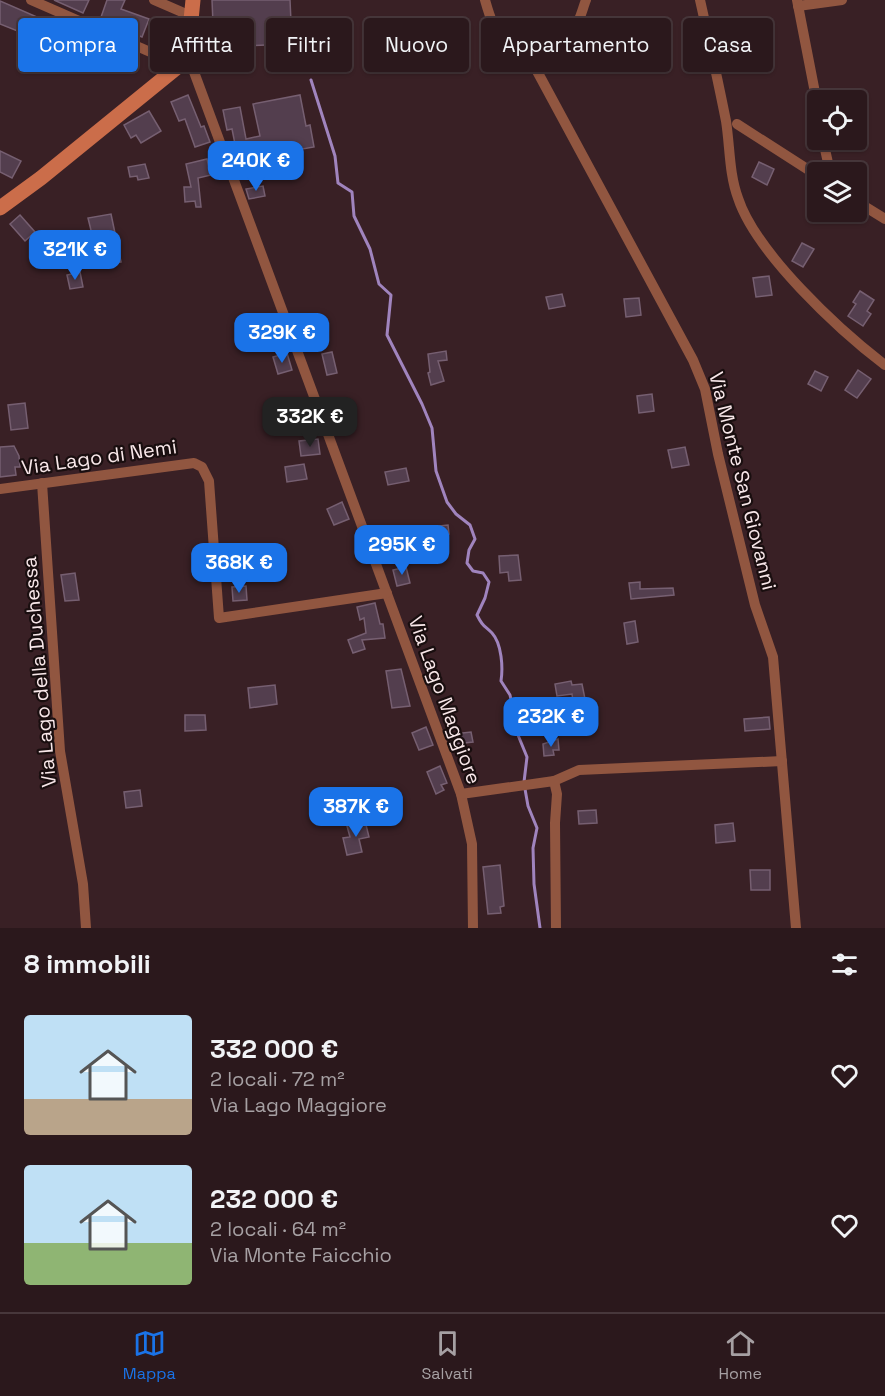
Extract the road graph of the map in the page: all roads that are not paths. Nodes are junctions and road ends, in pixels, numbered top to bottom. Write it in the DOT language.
graph roads {
  1 [pos="31,0"];
  2 [pos="154,0"];
  3 [pos="485,0"];
  4 [pos="586,0"];
  5 [pos="700,0"];
  6 [pos="842,0"];
  7 [pos="798,3"];
  8 [pos="192,8"];
  9 [pos="493,18"];
  10 [pos="579,18"];
  11 [pos="150,45"];
  12 [pos="167,72"];
  13 [pos="189,72"];
  14 [pos="539,72"];
  15 [pos="815,90"];
  16 [pos="738,124"];
  17 [pos="807,169"];
  18 [pos="0,208"];
  19 [pos="867,208"];
  20 [pos="885,219"];
  21 [pos="885,365"];
  22 [pos="42,483"];
  23 [pos="0,489"];
  24 [pos="387,593"];
  25 [pos="782,761"];
  26 [pos="554,782"];
  27 [pos="461,795"];
  28 [pos="86,928"];
  29 [pos="473,928"];
  30 [pos="556,928"];
  31 [pos="796,928"];
  1 -- 11 [label="street"];
  2 -- 8 [label="street"];
  3 -- 9 [label="street"];
  4 -- 10 [label="street"];
  5 -- 21 [label="street"];
  6 -- 7 [label="street"];
  7 -- 15 [label="street"];
  12 -- 18 [label="street"];
  13 -- 24 [label="street, Via Lago Maggiore"];
  14 -- 25 [label="street, Via Monte San Giovanni"];
  16 -- 17 [label="street"];
  19 -- 20 [label="street"];
  22 -- 23 [label="street, Via Lago di Nemi"];
  22 -- 24 [label="street, Via Lago di Nemi"];
  22 -- 28 [label="street, Via Lago della Duchessa"];
  24 -- 27 [label="street, Via Lago Maggiore"];
  25 -- 26 [label="street"];
  25 -- 31 [label="street, Via Monte San Giovanni"];
  26 -- 27 [label="street"];
  26 -- 30 [label="street"];
  27 -- 29 [label="street, Via Lago Maggiore"];
}
